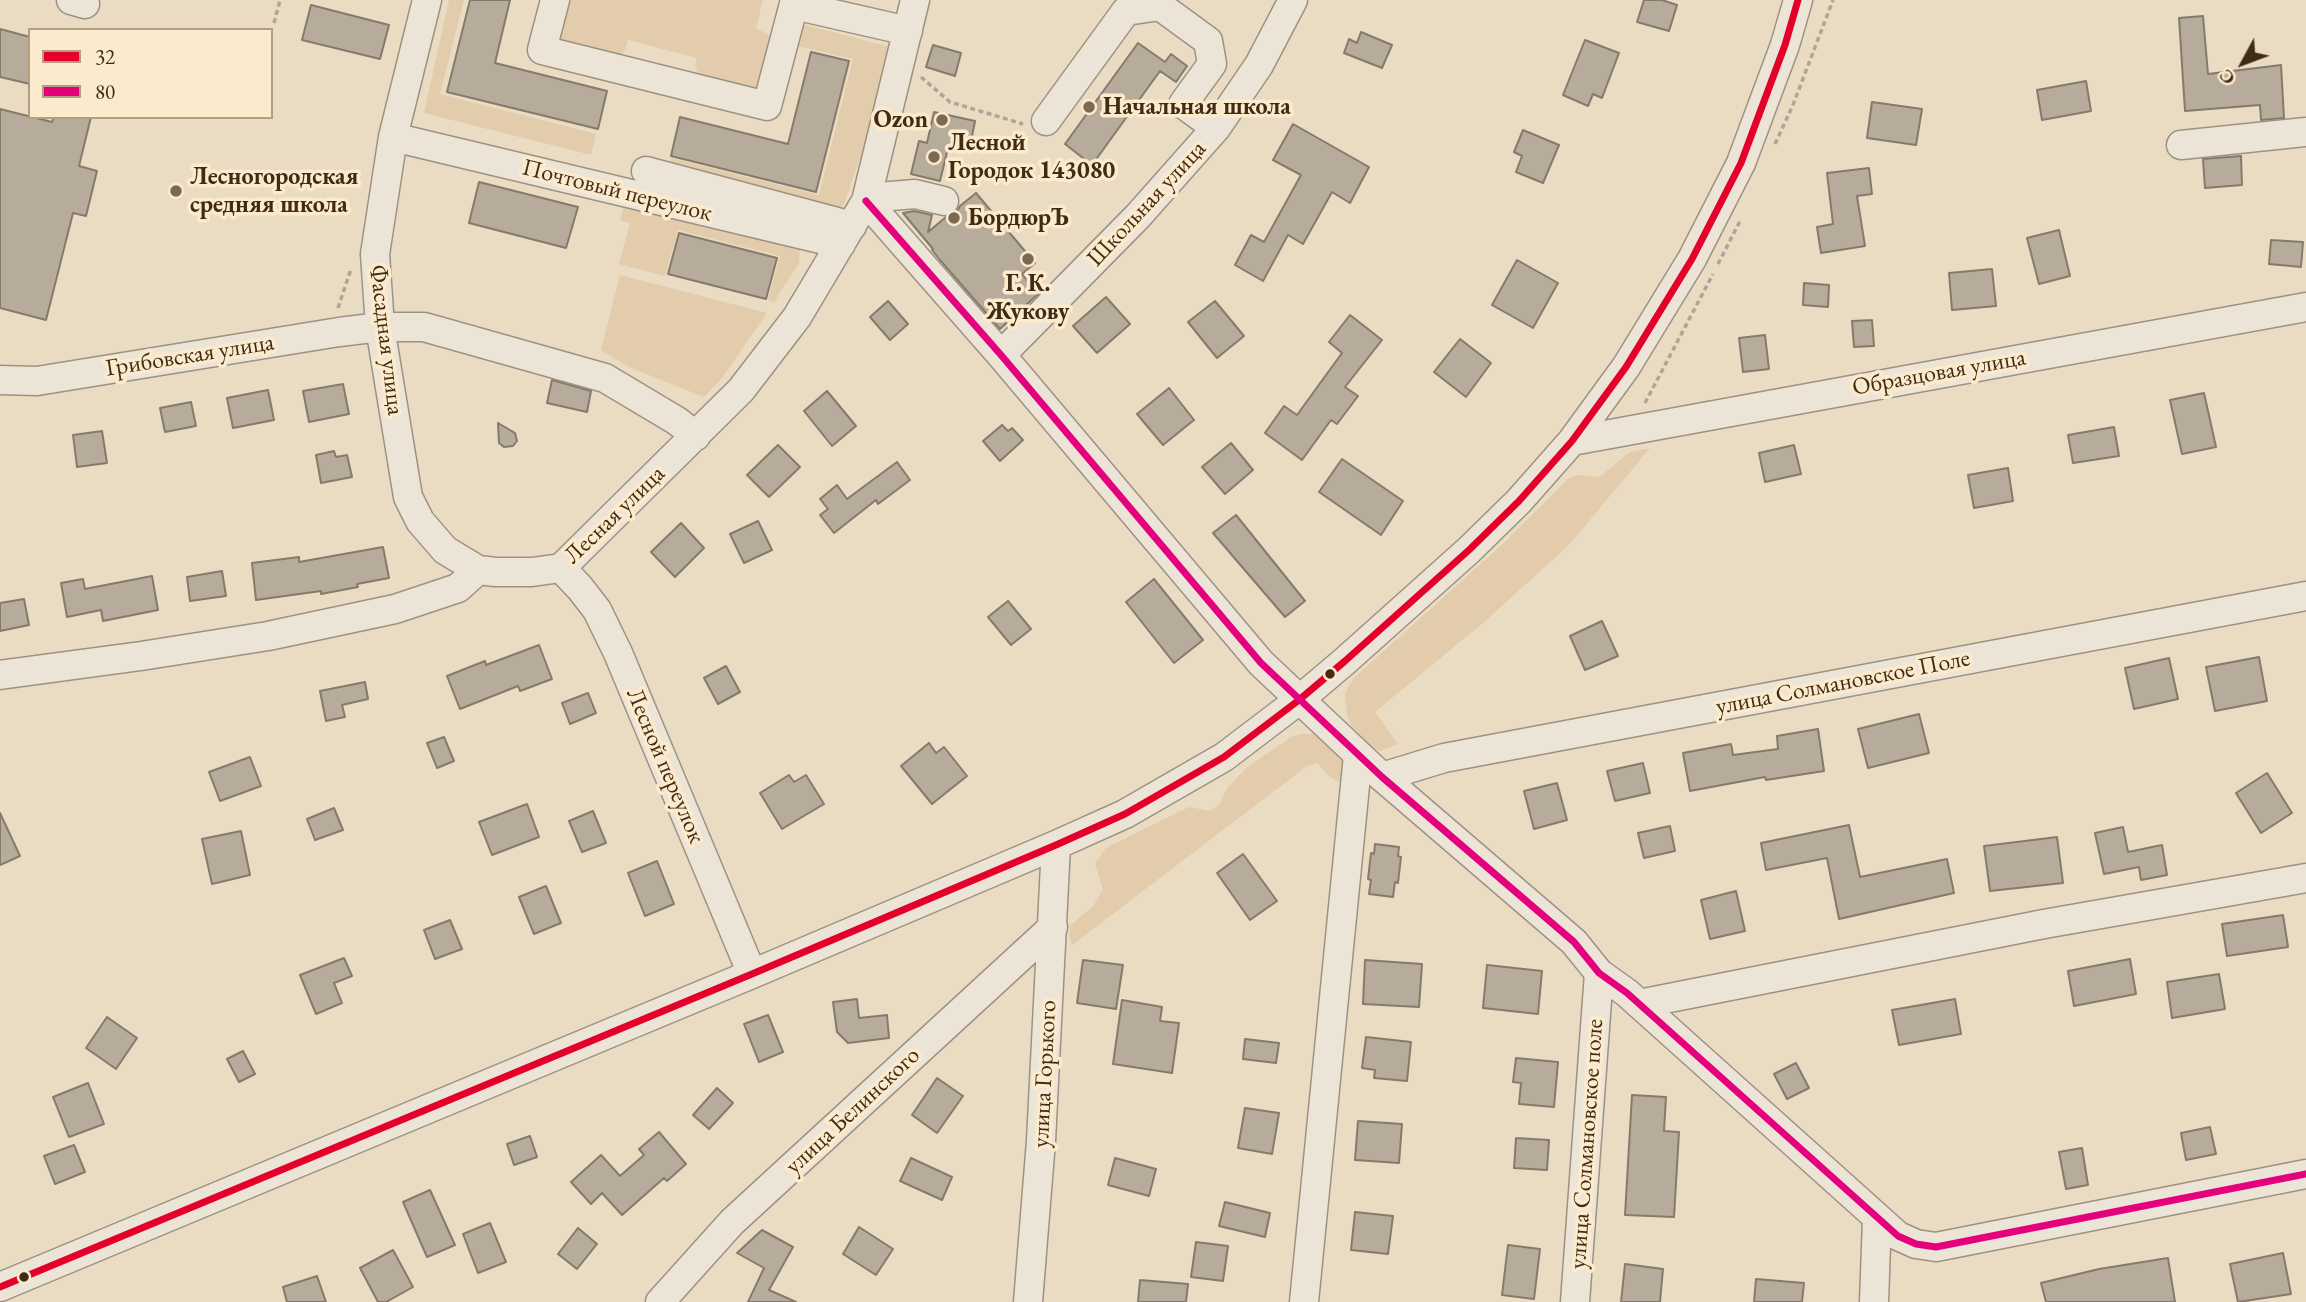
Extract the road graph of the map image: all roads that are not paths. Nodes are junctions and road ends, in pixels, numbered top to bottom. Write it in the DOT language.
graph roads {
  1 [pos="427,0"];
  2 [pos="555,0"];
  3 [pos="915,0"];
  4 [pos="1293,0"];
  5 [pos="1798,0"];
  6 [pos="794,2"];
  7 [pos="908,31"];
  8 [pos="1046,121"];
  9 [pos="1216,128"];
  10 [pos="2306,132"];
  11 [pos="393,138"];
  12 [pos="2181,145"];
  13 [pos="646,171"];
  14 [pos="867,199"];
  15 [pos="944,201"];
  16 [pos="846,235"];
  17 [pos="2306,307"];
  18 [pos="380,327"];
  19 [pos="1001,355"];
  20 [pos="0,380"];
  21 [pos="696,436"];
  22 [pos="1572,441"];
  23 [pos="561,568"];
  24 [pos="478,570"];
  25 [pos="2306,596"];
  26 [pos="0,675"];
  27 [pos="1299,700"];
  28 [pos="1358,755"];
  29 [pos="1382,777"];
  30 [pos="1056,845"];
  31 [pos="2306,878"];
  32 [pos="1053,927"];
  33 [pos="1599,973"];
  34 [pos="752,974"];
  35 [pos="1639,1004"];
  36 [pos="2306,1174"];
  37 [pos="1877,1218"];
  38 [pos="0,1287"];
  39 [pos="660,1302"];
  40 [pos="1028,1302"];
  41 [pos="1304,1302"];
  42 [pos="1575,1302"];
  43 [pos="1874,1302"];
  1 -- 11 [label="street, Фасадная улица"];
  2 -- 6 [label="street"];
  3 -- 7 [label="street, Лесная улица"];
  4 -- 9 [label="street, Школьная улица"];
  5 -- 22 [label="street"];
  6 -- 7 [label="street"];
  7 -- 14 [label="street, Лесная улица"];
  8 -- 9 [label="street"];
  9 -- 19 [label="street, Школьная улица"];
  10 -- 12 [label="street"];
  11 -- 16 [label="street, Почтовый переулок"];
  11 -- 18 [label="street, Фасадная улица"];
  13 -- 16 [label="street"];
  14 -- 15 [label="street"];
  14 -- 16 [label="street, Лесная улица"];
  14 -- 19 [label="street"];
  16 -- 21 [label="street, Лесная улица"];
  17 -- 22 [label="street, Образцовая улица"];
  18 -- 20 [label="street, Грибовская улица"];
  18 -- 21 [label="street, Грибовская улица"];
  18 -- 24 [label="street, Фасадная улица"];
  19 -- 27 [label="street"];
  21 -- 23 [label="street, Лесная улица"];
  22 -- 27 [label="street"];
  23 -- 24 [label="street, Лесная улица"];
  23 -- 34 [label="street, Лесной переулок"];
  24 -- 26 [label="street"];
  25 -- 29 [label="street, улица Солмановское Поле"];
  27 -- 28 [label="street"];
  27 -- 30 [label="street"];
  28 -- 29 [label="street"];
  28 -- 41 [label="street"];
  29 -- 33 [label="street"];
  30 -- 32 [label="street, улица Горького"];
  30 -- 34 [label="street"];
  31 -- 35 [label="street"];
  32 -- 39 [label="street, улица Белинского"];
  32 -- 40 [label="street, улица Горького"];
  33 -- 35 [label="street"];
  33 -- 42 [label="street, улица Солмановское поле"];
  34 -- 38 [label="street"];
  35 -- 37 [label="street"];
  36 -- 37 [label="street"];
  37 -- 43 [label="street"];
}
